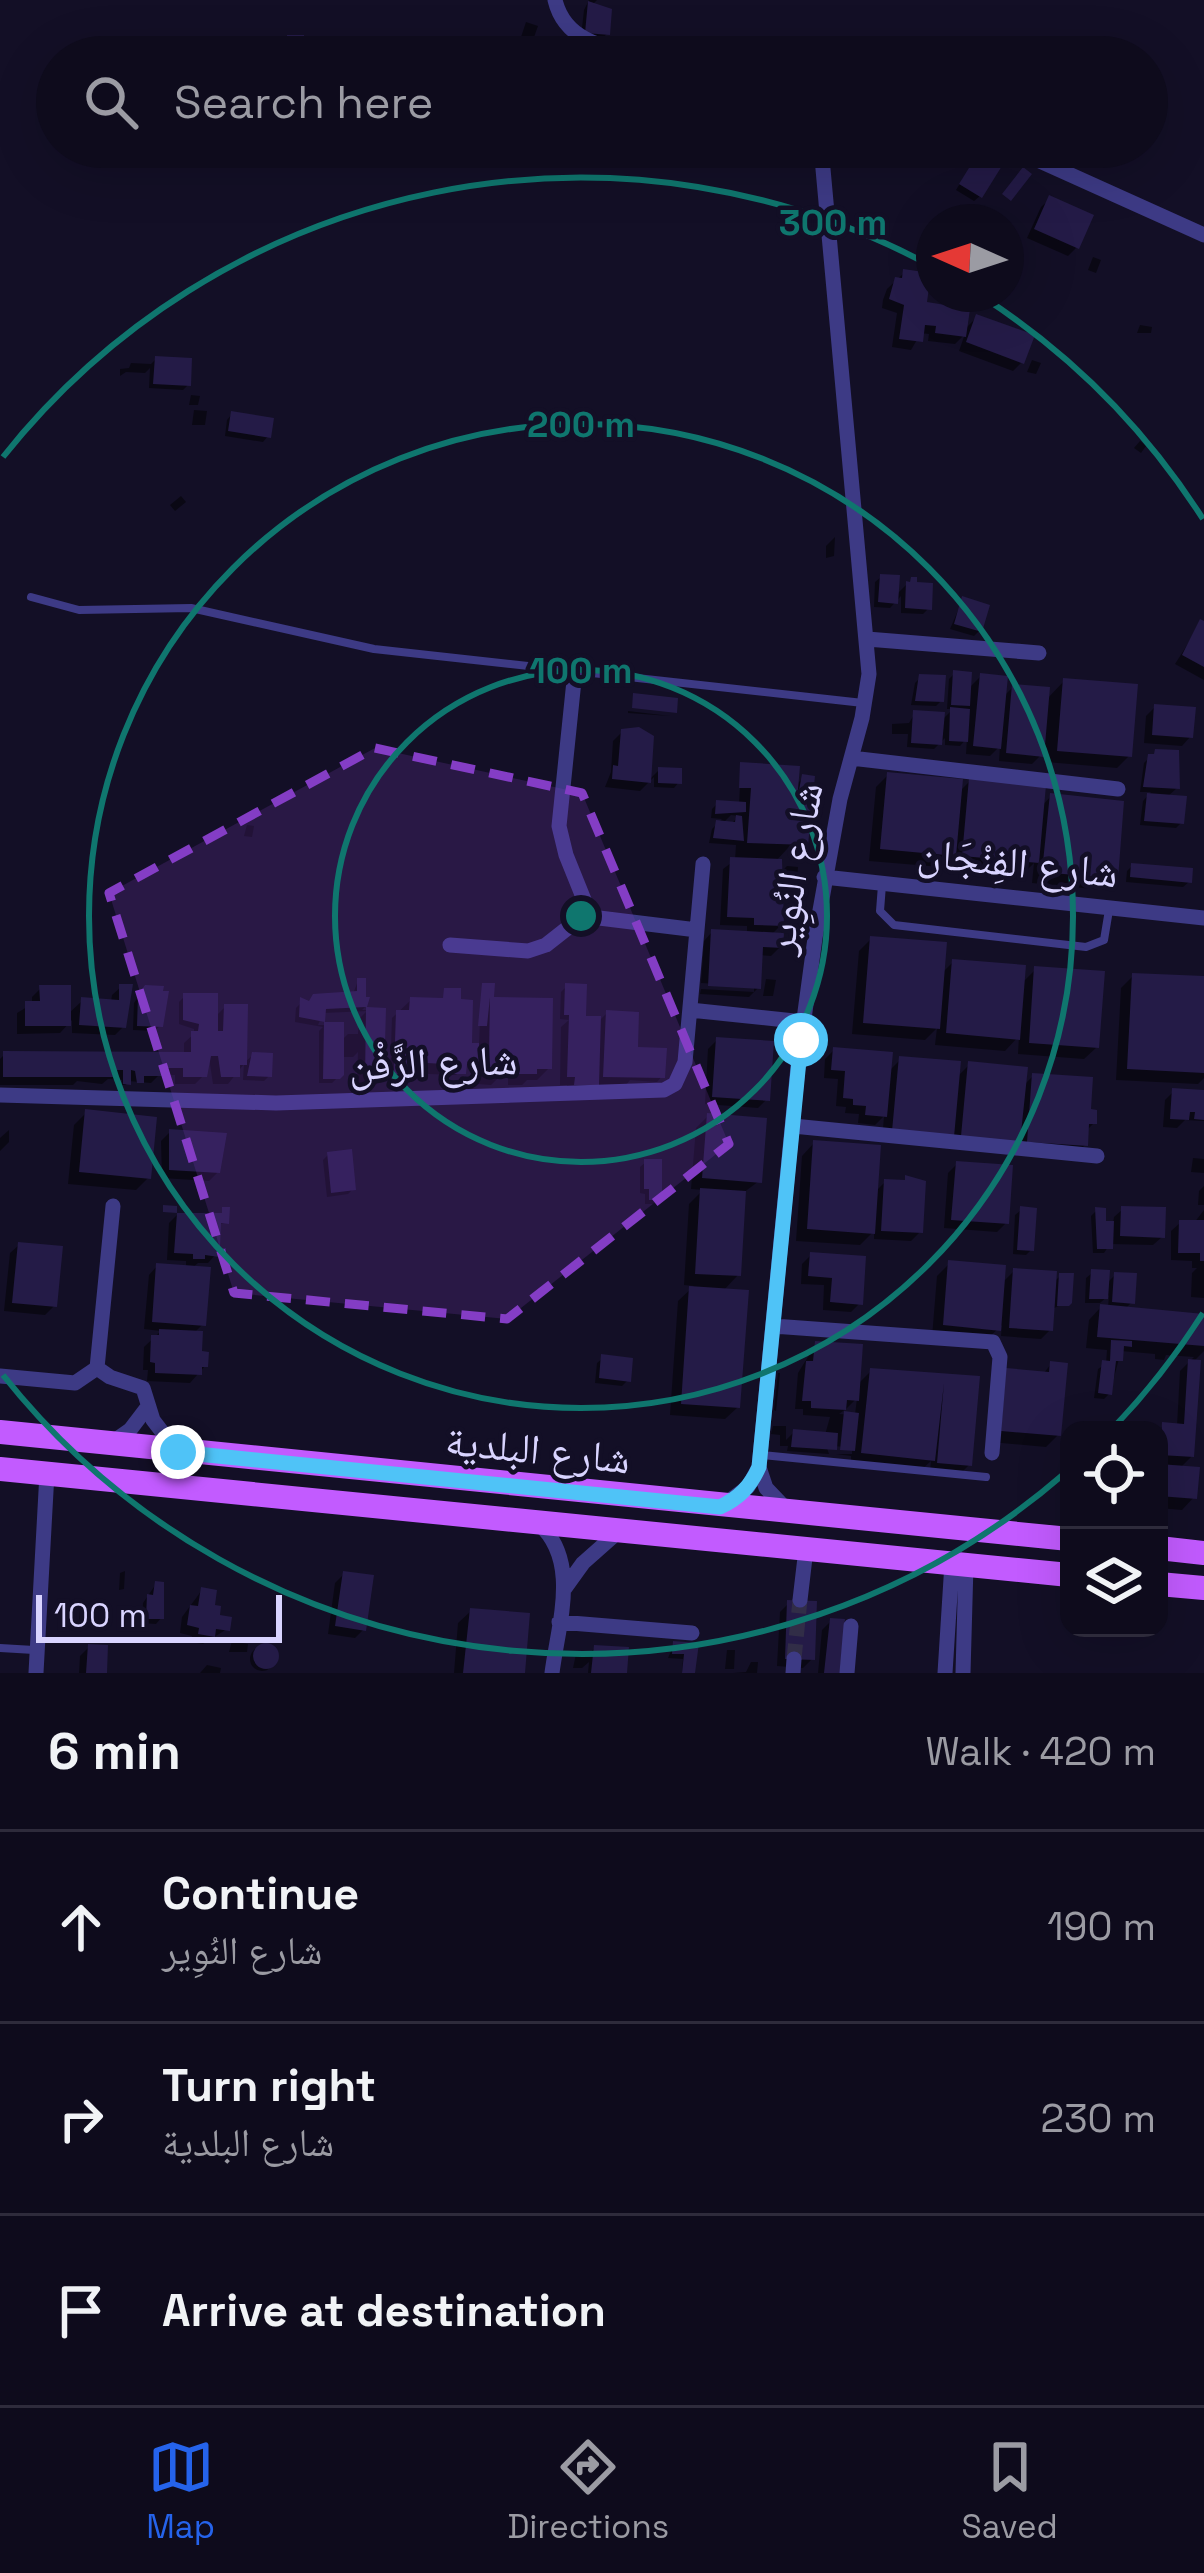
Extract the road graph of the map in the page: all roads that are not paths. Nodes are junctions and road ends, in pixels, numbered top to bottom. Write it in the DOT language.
graph roads {
  1 [pos="555,0"];
  2 [pos="578,36"];
  3 [pos="823,168"];
  4 [pos="1056,168"];
  5 [pos="1204,235"];
  6 [pos="32,597"];
  7 [pos="867,639"];
  8 [pos="1039,653"];
  9 [pos="574,670"];
  10 [pos="865,703"];
  11 [pos="851,758"];
  12 [pos="1118,789"];
  13 [pos="703,864"];
  14 [pos="824,878"];
  15 [pos="882,884"];
  16 [pos="1109,909"];
  17 [pos="591,917"];
  18 [pos="1204,918"];
  19 [pos="697,929"];
  20 [pos="450,945"];
  21 [pos="690,1010"];
  22 [pos="803,1022"];
  23 [pos="0,1095"];
  24 [pos="793,1126"];
  25 [pos="1097,1156"];
  26 [pos="113,1206"];
  27 [pos="773,1326"];
  28 [pos="97,1368"];
  29 [pos="0,1376"];
  30 [pos="146,1408"];
  31 [pos="0,1432"];
  32 [pos="108,1445"];
  33 [pos="178,1452"];
  34 [pos="992,1453"];
  35 [pos="760,1461"];
  36 [pos="0,1469"];
  37 [pos="47,1473"];
  38 [pos="986,1477"];
  39 [pos="720,1507"];
  40 [pos="789,1511"];
  41 [pos="536,1522"];
  42 [pos="621,1530"];
  43 [pos="1060,1539"];
  44 [pos="806,1549"];
  45 [pos="1168,1550"];
  46 [pos="1204,1553"];
  47 [pos="959,1564"];
  48 [pos="1060,1574"];
  49 [pos="1168,1585"];
  50 [pos="1204,1588"];
  51 [pos="563,1591"];
  52 [pos="800,1600"];
  53 [pos="559,1622"];
  54 [pos="851,1626"];
  55 [pos="692,1633"];
  56 [pos="0,1648"];
  57 [pos="37,1650"];
  58 [pos="36,1673"];
  59 [pos="552,1673"];
  60 [pos="847,1673"];
  61 [pos="945,1673"];
  62 [pos="963,1673"];
  1 -- 2 [label="street"];
  3 -- 7 [label="street, شارع النُوِير"];
  4 -- 5 [label="street"];
  6 -- 9 [label="lane"];
  7 -- 8 [label="street"];
  7 -- 10 [label="street, شارع النُوِير"];
  9 -- 10 [label="lane"];
  9 -- 17 [label="street"];
  10 -- 11 [label="street, شارع النُوِير"];
  11 -- 12 [label="street"];
  11 -- 14 [label="street, شارع النُوِير"];
  13 -- 19 [label="street, شارع الزَّفْن"];
  14 -- 15 [label="street, شارع الفِنْجَان"];
  14 -- 22 [label="street, شارع النُوِير"];
  15 -- 16 [label="street, شارع الفِنْجَان"];
  15 -- 16 [label="lane"];
  16 -- 18 [label="street, شارع الفِنْجَان"];
  17 -- 19 [label="street"];
  17 -- 20 [label="street"];
  19 -- 21 [label="street, شارع الزَّفْن"];
  21 -- 22 [label="street"];
  21 -- 23 [label="street, شارع الزَّفْن"];
  22 -- 24 [label="street, شارع النُوِير"];
  24 -- 25 [label="street"];
  24 -- 27 [label="street, شارع النُوِير"];
  26 -- 28 [label="street"];
  27 -- 34 [label="street"];
  27 -- 35 [label="street, شارع النُوِير"];
  28 -- 29 [label="street"];
  28 -- 30 [label="street"];
  30 -- 32 [label="street"];
  30 -- 33 [label="street"];
  31 -- 32 [label="main road, شارع البلدية"];
  32 -- 33 [label="main road, شارع البلدية"];
  33 -- 39 [label="main road, شارع البلدية"];
  35 -- 38 [label="lane"];
  35 -- 39 [label="street"];
  35 -- 40 [label="street"];
  36 -- 37 [label="main road, شارع البلدية"];
  37 -- 41 [label="main road, شارع البلدية"];
  37 -- 57 [label="street"];
  39 -- 40 [label="main road, شارع البلدية"];
  40 -- 43 [label="main road, شارع البلدية"];
  41 -- 42 [label="main road, شارع البلدية"];
  41 -- 51 [label="street"];
  42 -- 44 [label="main road, شارع البلدية"];
  42 -- 51 [label="street"];
  44 -- 47 [label="main road, شارع البلدية"];
  44 -- 52 [label="street"];
  45 -- 46 [label="main road"];
  47 -- 48 [label="main road, شارع البلدية"];
  47 -- 61 [label="street"];
  47 -- 62 [label="street"];
  49 -- 50 [label="main road"];
  51 -- 53 [label="street"];
  53 -- 55 [label="street"];
  53 -- 59 [label="street"];
  54 -- 60 [label="street"];
  56 -- 57 [label="lane"];
  57 -- 58 [label="street"];
}
